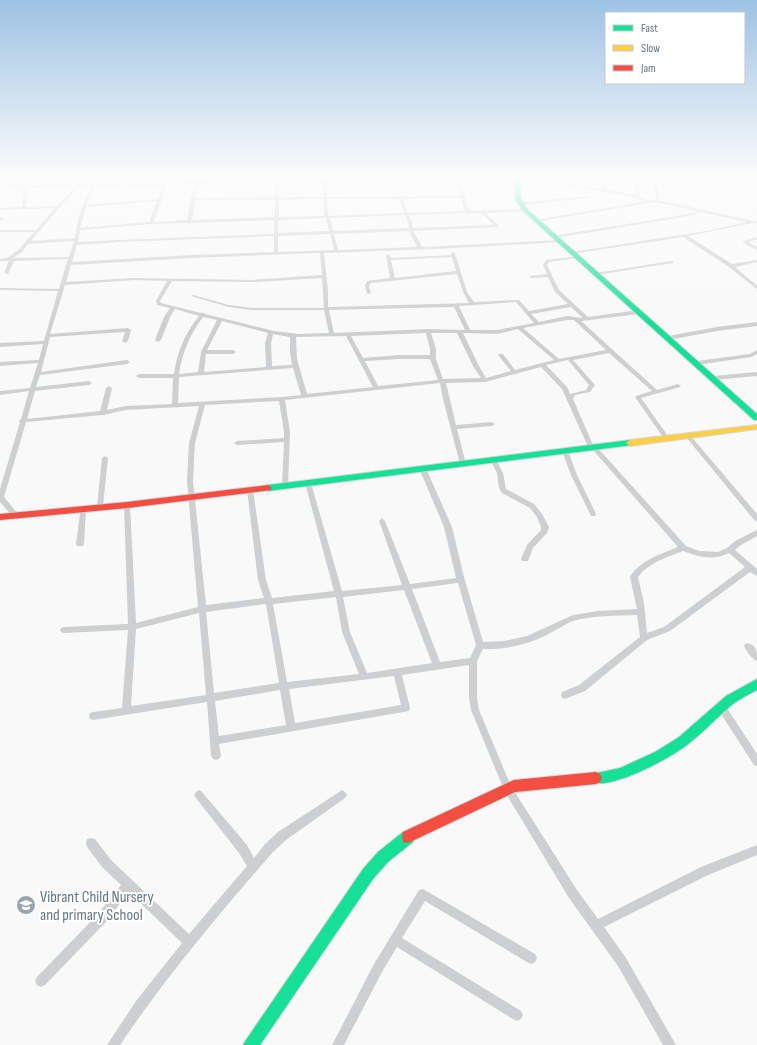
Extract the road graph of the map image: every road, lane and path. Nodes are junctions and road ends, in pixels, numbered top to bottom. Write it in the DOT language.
graph roads {
  1 [pos="41,226"];
  2 [pos="79,226"];
  3 [pos="117,226"];
  4 [pos="276,226"];
  5 [pos="330,226"];
  6 [pos="410,226"];
  7 [pos="497,226"];
  8 [pos="541,226"];
  9 [pos="629,226"];
  10 [pos="738,226"];
  11 [pos="78,229"];
  12 [pos="411,230"];
  13 [pos="0,231"];
  14 [pos="36,231"];
  15 [pos="331,233"];
  16 [pos="683,235"];
  17 [pos="276,236"];
  18 [pos="757,238"];
  19 [pos="557,239"];
  20 [pos="76,242"];
  21 [pos="26,243"];
  22 [pos="452,246"];
  23 [pos="420,248"];
  24 [pos="387,250"];
  25 [pos="757,250"];
  26 [pos="336,251"];
  27 [pos="322,252"];
  28 [pos="276,254"];
  29 [pos="575,255"];
  30 [pos="454,256"];
  31 [pos="389,259"];
  32 [pos="0,260"];
  33 [pos="10,260"];
  34 [pos="69,261"];
  35 [pos="671,262"];
  36 [pos="757,262"];
  37 [pos="732,266"];
  38 [pos="459,272"];
  39 [pos="6,273"];
  40 [pos="596,274"];
  41 [pos="549,275"];
  42 [pos="324,276"];
  43 [pos="531,277"];
  44 [pos="393,279"];
  45 [pos="170,280"];
  46 [pos="63,284"];
  47 [pos="0,288"];
  48 [pos="757,288"];
  49 [pos="61,290"];
  50 [pos="369,293"];
  51 [pos="193,296"];
  52 [pos="472,303"];
  53 [pos="456,304"];
  54 [pos="571,305"];
  55 [pos="173,308"];
  56 [pos="326,309"];
  57 [pos="639,312"];
  58 [pos="528,313"];
  59 [pos="203,314"];
  60 [pos="587,319"];
  61 [pos="220,320"];
  62 [pos="576,320"];
  63 [pos="538,324"];
  64 [pos="757,324"];
  65 [pos="520,328"];
  66 [pos="428,331"];
  67 [pos="468,331"];
  68 [pos="271,332"];
  69 [pos="459,332"];
  70 [pos="332,335"];
  71 [pos="348,335"];
  72 [pos="48,336"];
  73 [pos="293,336"];
  74 [pos="668,338"];
  75 [pos="158,340"];
  76 [pos="124,341"];
  77 [pos="45,342"];
  78 [pos="0,345"];
  79 [pos="609,351"];
  80 [pos="204,352"];
  81 [pos="233,352"];
  82 [pos="757,352"];
  83 [pos="501,355"];
  84 [pos="433,357"];
  85 [pos="570,359"];
  86 [pos="361,360"];
  87 [pos="41,361"];
  88 [pos="558,361"];
  89 [pos="127,362"];
  90 [pos="697,363"];
  91 [pos="0,364"];
  92 [pos="543,365"];
  93 [pos="295,366"];
  94 [pos="269,369"];
  95 [pos="514,372"];
  96 [pos="37,374"];
  97 [pos="201,374"];
  98 [pos="757,374"];
  99 [pos="139,376"];
  100 [pos="176,376"];
  101 [pos="713,378"];
  102 [pos="485,380"];
  103 [pos="442,381"];
  104 [pos="89,383"];
  105 [pos="678,386"];
  106 [pos="109,388"];
  107 [pos="377,389"];
  108 [pos="32,390"];
  109 [pos="655,391"];
  110 [pos="0,393"];
  111 [pos="305,397"];
  112 [pos="282,399"];
  113 [pos="570,399"];
  114 [pos="202,404"];
  115 [pos="175,406"];
  116 [pos="103,412"];
  117 [pos="757,418"];
  118 [pos="22,420"];
  119 [pos="492,424"];
  120 [pos="453,427"];
  121 [pos="757,427"];
  122 [pos="688,436"];
  123 [pos="667,439"];
  124 [pos="287,440"];
  125 [pos="237,443"];
  126 [pos="592,448"];
  127 [pos="565,451"];
  128 [pos="105,458"];
  129 [pos="493,459"];
  130 [pos="463,464"];
  131 [pos="422,468"];
  132 [pos="308,483"];
  133 [pos="285,486"];
  134 [pos="250,490"];
  135 [pos="191,496"];
  136 [pos="1,499"];
  137 [pos="127,504"];
  138 [pos="100,506"];
  139 [pos="83,508"];
  140 [pos="593,514"];
  141 [pos="15,515"];
  142 [pos="0,517"];
  143 [pos="757,519"];
  144 [pos="382,521"];
  145 [pos="757,534"];
  146 [pos="80,544"];
  147 [pos="683,548"];
  148 [pos="730,550"];
  149 [pos="525,559"];
  150 [pos="754,570"];
  151 [pos="460,580"];
  152 [pos="408,587"];
  153 [pos="339,594"];
  154 [pos="269,601"];
  155 [pos="202,610"];
  156 [pos="641,612"];
  157 [pos="132,627"];
  158 [pos="64,630"];
  159 [pos="644,638"];
  160 [pos="480,645"];
  161 [pos="748,646"];
  162 [pos="757,657"];
  163 [pos="473,661"];
  164 [pos="437,666"];
  165 [pos="397,672"];
  166 [pos="364,677"];
  167 [pos="757,684"];
  168 [pos="285,686"];
  169 [pos="565,695"];
  170 [pos="210,698"];
  171 [pos="722,708"];
  172 [pos="126,711"];
  173 [pos="93,716"];
  174 [pos="291,727"];
  175 [pos="215,741"];
  176 [pos="216,756"];
  177 [pos="757,762"];
  178 [pos="508,789"];
  179 [pos="199,795"];
  180 [pos="342,795"];
  181 [pos="91,843"];
  182 [pos="757,850"];
  183 [pos="253,867"];
  184 [pos="128,885"];
  185 [pos="595,926"];
  186 [pos="395,940"];
  187 [pos="189,942"];
  188 [pos="531,958"];
  189 [pos="41,980"];
  190 [pos="517,1015"];
  191 [pos="113,1045"];
  192 [pos="251,1045"];
  193 [pos="338,1045"];
  194 [pos="670,1045"];
  1 -- 14 [label="street"];
  2 -- 11 [label="street"];
  3 -- 11 [label="street"];
  4 -- 17 [label="street"];
  5 -- 15 [label="street"];
  6 -- 12 [label="street"];
  7 -- 12 [label="street"];
  8 -- 19 [label="street"];
  9 -- 19 [label="street"];
  10 -- 16 [label="street"];
  11 -- 20 [label="street"];
  12 -- 15 [label="street"];
  12 -- 23 [label="street"];
  13 -- 14 [label="street"];
  14 -- 21 [label="street"];
  15 -- 17 [label="street"];
  15 -- 26 [label="street"];
  16 -- 29 [label="street"];
  16 -- 37 [label="street"];
  17 -- 20 [label="street"];
  17 -- 28 [label="street"];
  18 -- 25 [label="street"];
  19 -- 22 [label="street"];
  19 -- 29 [label="street"];
  20 -- 21 [label="street"];
  20 -- 34 [label="street"];
  21 -- 33 [label="street"];
  22 -- 23 [label="street"];
  22 -- 30 [label="street"];
  23 -- 24 [label="street"];
  24 -- 26 [label="street"];
  24 -- 31 [label="street"];
  26 -- 27 [label="street"];
  27 -- 28 [label="street"];
  27 -- 42 [label="street"];
  28 -- 34 [label="street"];
  29 -- 40 [label="street"];
  29 -- 41 [label="street"];
  30 -- 31 [label="street"];
  30 -- 38 [label="street"];
  31 -- 44 [label="street"];
  32 -- 33 [label="street"];
  33 -- 34 [label="street"];
  33 -- 39 [label="street"];
  34 -- 46 [label="street"];
  35 -- 40 [label="street"];
  36 -- 37 [label="street"];
  37 -- 48 [label="street"];
  38 -- 44 [label="street"];
  38 -- 52 [label="street"];
  40 -- 57 [label="street"];
  41 -- 43 [label="street"];
  41 -- 54 [label="street"];
  42 -- 45 [label="street"];
  42 -- 56 [label="street"];
  44 -- 50 [label="street"];
  45 -- 46 [label="street"];
  45 -- 55 [label="street"];
  46 -- 49 [label="street"];
  47 -- 49 [label="street"];
  49 -- 72 [label="street"];
  51 -- 56 [label="street"];
  52 -- 53 [label="street"];
  52 -- 58 [label="street"];
  53 -- 56 [label="street"];
  53 -- 67 [label="street"];
  54 -- 58 [label="street"];
  54 -- 60 [label="street"];
  55 -- 59 [label="street"];
  55 -- 75 [label="street"];
  56 -- 70 [label="street"];
  57 -- 60 [label="street"];
  57 -- 74 [label="street"];
  58 -- 63 [label="street"];
  59 -- 61 [label="street"];
  59 -- 100 [label="street"];
  60 -- 62 [label="street"];
  61 -- 68 [label="street"];
  61 -- 80 [label="street"];
  62 -- 63 [label="street"];
  62 -- 79 [label="street"];
  63 -- 65 [label="street"];
  64 -- 74 [label="street"];
  65 -- 67 [label="street"];
  65 -- 88 [label="street"];
  66 -- 69 [label="street"];
  66 -- 71 [label="street"];
  66 -- 84 [label="street"];
  67 -- 69 [label="street"];
  68 -- 73 [label="street"];
  68 -- 94 [label="street"];
  69 -- 102 [label="street"];
  70 -- 71 [label="street"];
  70 -- 73 [label="street"];
  71 -- 86 [label="street"];
  72 -- 76 [label="street"];
  72 -- 77 [label="street"];
  73 -- 93 [label="street"];
  74 -- 90 [label="street"];
  77 -- 78 [label="street"];
  77 -- 87 [label="street"];
  79 -- 85 [label="street"];
  79 -- 109 [label="street"];
  80 -- 81 [label="street"];
  80 -- 97 [label="street"];
  82 -- 90 [label="street"];
  83 -- 95 [label="street"];
  84 -- 86 [label="street"];
  84 -- 103 [label="street"];
  85 -- 88 [label="street"];
  85 -- 113 [label="street"];
  86 -- 107 [label="street"];
  87 -- 91 [label="street"];
  87 -- 96 [label="street"];
  88 -- 92 [label="street"];
  89 -- 96 [label="street"];
  90 -- 101 [label="street"];
  92 -- 95 [label="street"];
  92 -- 113 [label="street"];
  93 -- 94 [label="street"];
  93 -- 111 [label="street"];
  94 -- 97 [label="street"];
  95 -- 102 [label="street"];
  96 -- 108 [label="street"];
  97 -- 100 [label="street"];
  98 -- 101 [label="street"];
  99 -- 100 [label="street"];
  100 -- 115 [label="street"];
  101 -- 117 [label="street"];
  102 -- 103 [label="street"];
  103 -- 107 [label="street"];
  103 -- 120 [label="street"];
  104 -- 108 [label="street"];
  105 -- 109 [label="street"];
  106 -- 116 [label="street"];
  107 -- 111 [label="street"];
  108 -- 110 [label="street"];
  108 -- 118 [label="street"];
  109 -- 123 [label="street"];
  111 -- 112 [label="street"];
  112 -- 114 [label="street"];
  112 -- 124 [label="street"];
  113 -- 126 [label="street"];
  114 -- 115 [label="street"];
  114 -- 135 [label="street"];
  115 -- 116 [label="street"];
  116 -- 118 [label="street"];
  118 -- 136 [label="street"];
  119 -- 120 [label="street"];
  120 -- 130 [label="street"];
  121 -- 122 [label="street"];
  122 -- 123 [label="street"];
  122 -- 143 [label="street"];
  123 -- 126 [label="street"];
  124 -- 125 [label="street"];
  124 -- 133 [label="street"];
  126 -- 127 [label="street"];
  126 -- 147 [label="street"];
  127 -- 129 [label="street"];
  127 -- 140 [label="street"];
  128 -- 138 [label="street"];
  129 -- 130 [label="street"];
  129 -- 149 [label="street"];
  130 -- 131 [label="street"];
  131 -- 132 [label="street"];
  131 -- 151 [label="street"];
  132 -- 133 [label="street"];
  132 -- 153 [label="street"];
  133 -- 134 [label="street"];
  134 -- 135 [label="street"];
  134 -- 154 [label="street"];
  135 -- 137 [label="street"];
  135 -- 155 [label="street"];
  136 -- 141 [label="street"];
  137 -- 138 [label="street"];
  137 -- 157 [label="street"];
  138 -- 139 [label="street"];
  139 -- 141 [label="street"];
  139 -- 146 [label="street"];
  141 -- 142 [label="street"];
  144 -- 152 [label="street"];
  145 -- 148 [label="street"];
  147 -- 148 [label="street"];
  147 -- 156 [label="street"];
  148 -- 150 [label="street"];
  150 -- 159 [label="street"];
  151 -- 152 [label="street"];
  151 -- 160 [label="street"];
  152 -- 153 [label="street"];
  152 -- 164 [label="street"];
  153 -- 154 [label="street"];
  153 -- 166 [label="street"];
  154 -- 155 [label="street"];
  154 -- 168 [label="street"];
  155 -- 157 [label="street"];
  155 -- 170 [label="street"];
  156 -- 159 [label="street"];
  156 -- 160 [label="street"];
  157 -- 158 [label="street"];
  157 -- 172 [label="street"];
  159 -- 169 [label="street"];
  160 -- 163 [label="street"];
  161 -- 162 [label="street"];
  163 -- 164 [label="street"];
  163 -- 178 [label="street"];
  164 -- 165 [label="street"];
  165 -- 166 [label="street"];
  165 -- 174 [label="street"];
  166 -- 168 [label="street"];
  167 -- 171 [label="street"];
  168 -- 170 [label="street"];
  168 -- 174 [label="street"];
  170 -- 172 [label="street"];
  170 -- 175 [label="street"];
  171 -- 177 [label="street"];
  171 -- 178 [label="street"];
  172 -- 173 [label="street"];
  174 -- 175 [label="street"];
  175 -- 176 [label="street"];
  178 -- 185 [label="street"];
  178 -- 192 [label="street"];
  179 -- 183 [label="street"];
  180 -- 183 [label="street"];
  181 -- 184 [label="street"];
  182 -- 185 [label="street"];
  183 -- 187 [label="street"];
  184 -- 187 [label="street"];
  184 -- 189 [label="street"];
  185 -- 194 [label="street"];
  186 -- 188 [label="street"];
  186 -- 190 [label="street"];
  186 -- 193 [label="street"];
  187 -- 191 [label="street"];
}
